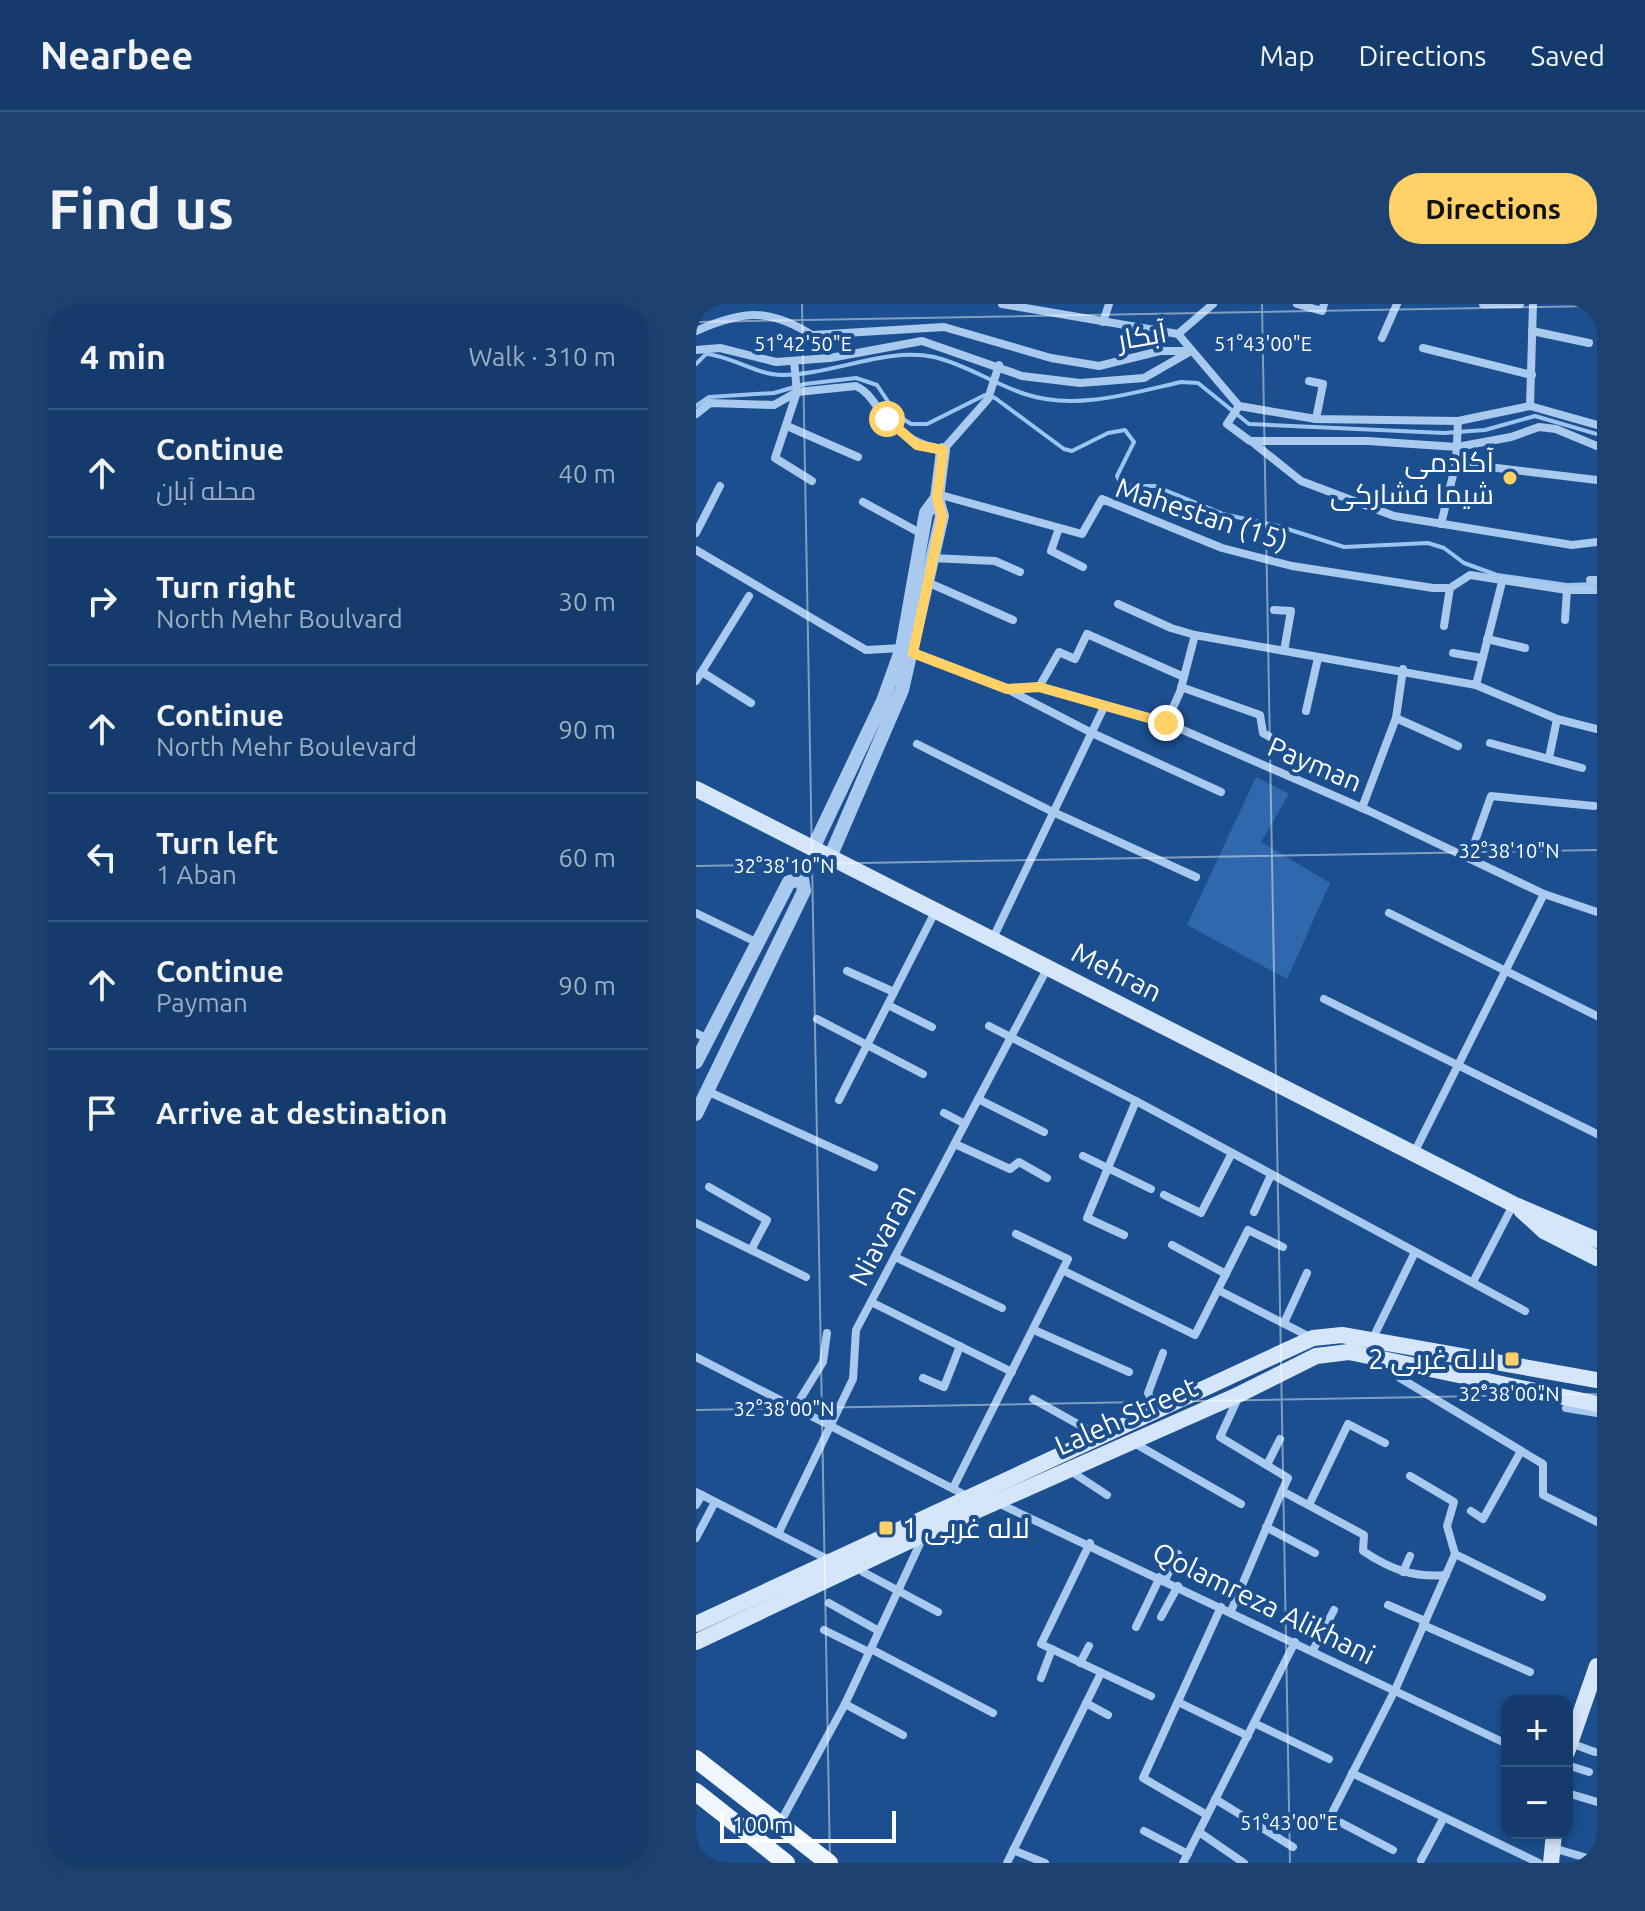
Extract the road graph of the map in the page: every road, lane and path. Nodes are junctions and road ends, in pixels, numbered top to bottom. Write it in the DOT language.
graph roads {
  1 [pos="1002,304"];
  2 [pos="1109,304"];
  3 [pos="1213,304"];
  4 [pos="1297,304"];
  5 [pos="1324,304"];
  6 [pos="1397,304"];
  7 [pos="1483,304"];
  8 [pos="1520,304"];
  9 [pos="1533,304"];
  10 [pos="1054,309"];
  11 [pos="1103,322"];
  12 [pos="696,331"];
  13 [pos="1532,331"];
  14 [pos="1178,334"];
  15 [pos="1382,338"];
  16 [pos="1589,343"];
  17 [pos="1423,348"];
  18 [pos="696,350"];
  19 [pos="1191,351"];
  20 [pos="794,361"];
  21 [pos="999,365"];
  22 [pos="1532,375"];
  23 [pos="1309,381"];
  24 [pos="797,392"];
  25 [pos="1239,406"];
  26 [pos="1530,406"];
  27 [pos="696,414"];
  28 [pos="1316,419"];
  29 [pos="1458,421"];
  30 [pos="1597,425"];
  31 [pos="787,426"];
  32 [pos="1250,441"];
  33 [pos="1597,446"];
  34 [pos="1457,447"];
  35 [pos="943,450"];
  36 [pos="858,457"];
  37 [pos="1456,463"];
  38 [pos="1597,480"];
  39 [pos="812,481"];
  40 [pos="720,486"];
  41 [pos="937,496"];
  42 [pos="863,502"];
  43 [pos="1441,524"];
  44 [pos="1059,528"];
  45 [pos="696,533"];
  46 [pos="922,534"];
  47 [pos="1597,542"];
  48 [pos="696,550"];
  49 [pos="932,558"];
  50 [pos="1083,567"];
  51 [pos="1020,572"];
  52 [pos="927,582"];
  53 [pos="1502,582"];
  54 [pos="1450,588"];
  55 [pos="1567,590"];
  56 [pos="1597,590"];
  57 [pos="749,596"];
  58 [pos="1118,604"];
  59 [pos="1274,610"];
  60 [pos="1013,620"];
  61 [pos="1565,620"];
  62 [pos="1444,626"];
  63 [pos="1195,635"];
  64 [pos="1487,639"];
  65 [pos="1525,648"];
  66 [pos="908,650"];
  67 [pos="1284,651"];
  68 [pos="1453,653"];
  69 [pos="1318,658"];
  70 [pos="1482,658"];
  71 [pos="1403,669"];
  72 [pos="702,672"];
  73 [pos="696,681"];
  74 [pos="1183,682"];
  75 [pos="1476,685"];
  76 [pos="1039,687"];
  77 [pos="1007,689"];
  78 [pos="751,703"];
  79 [pos="1104,707"];
  80 [pos="1306,711"];
  81 [pos="1396,718"];
  82 [pos="1557,719"];
  83 [pos="1166,723"];
  84 [pos="1597,729"];
  85 [pos="1092,733"];
  86 [pos="1277,741"];
  87 [pos="1490,743"];
  88 [pos="917,744"];
  89 [pos="1458,746"];
  90 [pos="1549,758"];
  91 [pos="1582,768"];
  92 [pos="696,789"];
  93 [pos="1221,792"];
  94 [pos="1594,806"];
  95 [pos="1362,808"];
  96 [pos="1053,812"];
  97 [pos="814,846"];
  98 [pos="831,855"];
  99 [pos="1469,858"];
  100 [pos="1196,877"];
  101 [pos="1544,894"];
  102 [pos="936,910"];
  103 [pos="1597,912"];
  104 [pos="696,913"];
  105 [pos="1389,913"];
  106 [pos="993,938"];
  107 [pos="756,942"];
  108 [pos="1049,965"];
  109 [pos="847,971"];
  110 [pos="1505,971"];
  111 [pos="894,992"];
  112 [pos="1324,999"];
  113 [pos="725,1003"];
  114 [pos="888,1005"];
  115 [pos="745,1014"];
  116 [pos="1597,1016"];
  117 [pos="817,1019"];
  118 [pos="989,1026"];
  119 [pos="932,1027"];
  120 [pos="702,1036"];
  121 [pos="1011,1037"];
  122 [pos="867,1045"];
  123 [pos="696,1062"];
  124 [pos="1458,1066"];
  125 [pos="923,1074"];
  126 [pos="707,1091"];
  127 [pos="978,1099"];
  128 [pos="839,1100"];
  129 [pos="1136,1101"];
  130 [pos="944,1113"];
  131 [pos="696,1114"];
  132 [pos="965,1124"];
  133 [pos="1044,1132"];
  134 [pos="1597,1134"];
  135 [pos="955,1144"];
  136 [pos="1232,1153"];
  137 [pos="1414,1153"];
  138 [pos="1083,1156"];
  139 [pos="874,1167"];
  140 [pos="1108,1168"];
  141 [pos="1271,1175"];
  142 [pos="1047,1178"];
  143 [pos="709,1187"];
  144 [pos="1151,1189"];
  145 [pos="1164,1195"];
  146 [pos="1513,1204"];
  147 [pos="1254,1212"];
  148 [pos="696,1223"];
  149 [pos="1016,1234"];
  150 [pos="1124,1235"];
  151 [pos="1597,1240"];
  152 [pos="1172,1245"];
  153 [pos="1283,1247"];
  154 [pos="751,1250"];
  155 [pos="1415,1252"];
  156 [pos="895,1257"];
  157 [pos="1597,1258"];
  158 [pos="1064,1271"];
  159 [pos="1307,1273"];
  160 [pos="1226,1274"];
  161 [pos="806,1277"];
  162 [pos="1473,1282"];
  163 [pos="1218,1290"];
  164 [pos="871,1302"];
  165 [pos="1002,1308"];
  166 [pos="1525,1311"];
  167 [pos="1284,1323"];
  168 [pos="1034,1330"];
  169 [pos="827,1333"];
  170 [pos="1313,1338"];
  171 [pos="1372,1340"];
  172 [pos="960,1346"];
  173 [pos="1163,1353"];
  174 [pos="696,1357"];
  175 [pos="1402,1365"];
  176 [pos="1012,1372"];
  177 [pos="1129,1372"];
  178 [pos="1563,1374"];
  179 [pos="923,1378"];
  180 [pos="1597,1380"];
  181 [pos="1240,1394"];
  182 [pos="1033,1399"];
  183 [pos="1563,1402"];
  184 [pos="1597,1404"];
  185 [pos="794,1409"];
  186 [pos="1158,1411"];
  187 [pos="1597,1413"];
  188 [pos="833,1428"];
  189 [pos="1102,1437"];
  190 [pos="1280,1439"];
  191 [pos="1129,1441"];
  192 [pos="1385,1443"];
  193 [pos="1521,1451"];
  194 [pos="1267,1465"];
  195 [pos="1068,1470"];
  196 [pos="1046,1472"];
  197 [pos="1410,1476"];
  198 [pos="953,1488"];
  199 [pos="1282,1491"];
  200 [pos="699,1493"];
  201 [pos="1107,1495"];
  202 [pos="971,1498"];
  203 [pos="715,1502"];
  204 [pos="1000,1504"];
  205 [pos="1241,1504"];
  206 [pos="696,1505"];
  207 [pos="1309,1505"];
  208 [pos="1471,1511"];
  209 [pos="1597,1522"];
  210 [pos="1266,1527"];
  211 [pos="778,1534"];
  212 [pos="924,1534"];
  213 [pos="696,1538"];
  214 [pos="1090,1543"];
  215 [pos="1315,1553"];
  216 [pos="1178,1554"];
  217 [pos="1455,1554"];
  218 [pos="1410,1556"];
  219 [pos="833,1561"];
  220 [pos="863,1572"];
  221 [pos="1403,1572"];
  222 [pos="1446,1575"];
  223 [pos="1163,1578"];
  224 [pos="1178,1586"];
  225 [pos="898,1590"];
  226 [pos="1542,1597"];
  227 [pos="829,1603"];
  228 [pos="1388,1605"];
  229 [pos="1221,1607"];
  230 [pos="1334,1610"];
  231 [pos="1231,1611"];
  232 [pos="938,1612"];
  233 [pos="1161,1617"];
  234 [pos="1424,1623"];
  235 [pos="707,1625"];
  236 [pos="1136,1627"];
  237 [pos="824,1630"];
  238 [pos="879,1631"];
  239 [pos="696,1642"];
  240 [pos="1295,1642"];
  241 [pos="1089,1646"];
  242 [pos="1052,1649"];
  243 [pos="870,1650"];
  244 [pos="1313,1650"];
  245 [pos="1080,1663"];
  246 [pos="1597,1666"];
  247 [pos="1530,1672"];
  248 [pos="1101,1673"];
  249 [pos="1041,1678"];
  250 [pos="1395,1690"];
  251 [pos="1151,1696"];
  252 [pos="1178,1702"];
  253 [pos="1086,1703"];
  254 [pos="845,1704"];
  255 [pos="993,1713"];
  256 [pos="1108,1715"];
  257 [pos="1254,1723"];
  258 [pos="903,1735"];
  259 [pos="1248,1736"];
  260 [pos="1573,1736"];
  261 [pos="1501,1741"];
  262 [pos="1573,1749"];
  263 [pos="1595,1752"];
  264 [pos="696,1759"];
  265 [pos="1329,1759"];
  266 [pos="1573,1767"];
  267 [pos="1589,1772"];
  268 [pos="1352,1773"];
  269 [pos="696,1792"];
  270 [pos="1573,1795"];
  271 [pos="1215,1799"];
  272 [pos="1597,1802"];
  273 [pos="1207,1815"];
  274 [pos="1443,1819"];
  275 [pos="780,1824"];
  276 [pos="1144,1831"];
  277 [pos="1199,1832"];
  278 [pos="1293,1847"];
  279 [pos="1552,1848"];
  280 [pos="1013,1850"];
  281 [pos="1393,1850"];
  282 [pos="1188,1854"];
  283 [pos="1421,1860"];
  284 [pos="1597,1861"];
  285 [pos="786,1863"];
  286 [pos="829,1863"];
  287 [pos="1007,1863"];
  288 [pos="1045,1863"];
  289 [pos="1183,1863"];
  290 [pos="1244,1863"];
  291 [pos="1539,1863"];
  1 -- 10 [label="street"];
  2 -- 11 [label="street"];
  3 -- 14 [label="street"];
  4 -- 5 [label="street"];
  6 -- 15 [label="street"];
  7 -- 8 [label="street"];
  9 -- 13 [label="street"];
  10 -- 11 [label="street"];
  11 -- 14 [label="street"];
  12 -- 19 [label="street, آبکار"];
  13 -- 16 [label="street"];
  13 -- 22 [label="street"];
  14 -- 19 [label="street"];
  17 -- 22 [label="street"];
  18 -- 20 [label="street, آبکار"];
  19 -- 21 [label="street, آبکار"];
  19 -- 25 [label="street"];
  20 -- 21 [label="street, آبکار"];
  20 -- 24 [label="street"];
  21 -- 35 [label="street"];
  22 -- 26 [label="street"];
  23 -- 28 [label="street"];
  24 -- 27 [label="street"];
  24 -- 31 [label="street"];
  24 -- 35 [label="street"];
  25 -- 28 [label="street"];
  25 -- 32 [label="street"];
  26 -- 29 [label="street"];
  26 -- 30 [label="street"];
  28 -- 29 [label="street"];
  29 -- 34 [label="street"];
  31 -- 36 [label="street"];
  31 -- 39 [label="street"];
  32 -- 34 [label="street"];
  32 -- 43 [label="street"];
  33 -- 34 [label="street"];
  34 -- 37 [label="street"];
  35 -- 41 [label="street"];
  37 -- 38 [label="street"];
  37 -- 43 [label="street"];
  40 -- 45 [label="street"];
  41 -- 44 [label="street"];
  41 -- 46 [label="street"];
  41 -- 49 [label="street"];
  42 -- 46 [label="street"];
  43 -- 47 [label="street"];
  44 -- 50 [label="street"];
  44 -- 54 [label="street, Mahestan (15)"];
  46 -- 66 [label="street"];
  48 -- 66 [label="street"];
  49 -- 51 [label="street"];
  49 -- 52 [label="street"];
  52 -- 60 [label="street"];
  52 -- 66 [label="street"];
  53 -- 54 [label="street"];
  53 -- 55 [label="street"];
  53 -- 64 [label="street"];
  54 -- 62 [label="street"];
  55 -- 56 [label="street"];
  55 -- 61 [label="street"];
  57 -- 72 [label="street"];
  58 -- 63 [label="street"];
  59 -- 67 [label="street"];
  63 -- 67 [label="street"];
  63 -- 74 [label="street"];
  64 -- 65 [label="street"];
  64 -- 70 [label="street"];
  66 -- 77 [label="street"];
  66 -- 97 [label="street"];
  66 -- 98 [label="street"];
  67 -- 69 [label="street"];
  68 -- 70 [label="street"];
  69 -- 71 [label="street"];
  69 -- 80 [label="street"];
  70 -- 75 [label="street"];
  71 -- 75 [label="street"];
  71 -- 81 [label="street"];
  72 -- 73 [label="street"];
  72 -- 78 [label="street"];
  74 -- 76 [label="street"];
  74 -- 83 [label="street"];
  74 -- 86 [label="street"];
  75 -- 82 [label="street"];
  76 -- 77 [label="street, Payman"];
  76 -- 79 [label="street, Payman"];
  77 -- 85 [label="street"];
  79 -- 83 [label="street, Payman"];
  79 -- 85 [label="street"];
  81 -- 89 [label="street"];
  81 -- 95 [label="street"];
  82 -- 84 [label="street"];
  82 -- 90 [label="street"];
  83 -- 95 [label="street, Payman"];
  85 -- 93 [label="street"];
  85 -- 96 [label="street"];
  87 -- 90 [label="street"];
  88 -- 96 [label="street"];
  90 -- 91 [label="street"];
  92 -- 97 [label="main road, Mehran"];
  94 -- 99 [label="street"];
  95 -- 99 [label="street, Payman"];
  96 -- 100 [label="street"];
  96 -- 106 [label="street"];
  97 -- 98 [label="main road, Mehran"];
  98 -- 102 [label="main road, Mehran"];
  99 -- 101 [label="street, Payman"];
  101 -- 103 [label="street, Payman"];
  101 -- 110 [label="street"];
  102 -- 106 [label="main road, Mehran"];
  102 -- 111 [label="street"];
  104 -- 107 [label="street"];
  105 -- 110 [label="street"];
  106 -- 108 [label="main road, Mehran"];
  107 -- 113 [label="street"];
  107 -- 115 [label="street"];
  108 -- 121 [label="street, Niavaran"];
  108 -- 137 [label="main road, Mehran"];
  109 -- 111 [label="street"];
  110 -- 116 [label="street"];
  110 -- 124 [label="street"];
  111 -- 114 [label="street"];
  112 -- 124 [label="street"];
  113 -- 115 [label="street"];
  113 -- 120 [label="street"];
  114 -- 119 [label="street"];
  114 -- 122 [label="street"];
  115 -- 126 [label="street"];
  117 -- 122 [label="street"];
  118 -- 121 [label="street"];
  120 -- 123 [label="street"];
  121 -- 127 [label="street, Niavaran"];
  121 -- 129 [label="street"];
  122 -- 125 [label="street"];
  122 -- 128 [label="street"];
  124 -- 134 [label="street"];
  124 -- 137 [label="street"];
  126 -- 131 [label="street"];
  126 -- 139 [label="street"];
  127 -- 132 [label="street, Niavaran"];
  127 -- 133 [label="street"];
  129 -- 136 [label="street"];
  129 -- 140 [label="street"];
  130 -- 132 [label="street"];
  132 -- 135 [label="street, Niavaran"];
  135 -- 142 [label="street"];
  135 -- 156 [label="street, Niavaran"];
  136 -- 141 [label="street"];
  136 -- 145 [label="street"];
  137 -- 146 [label="main road, Mehran"];
  138 -- 140 [label="street"];
  140 -- 144 [label="street"];
  140 -- 150 [label="street"];
  141 -- 147 [label="street"];
  141 -- 155 [label="street"];
  143 -- 154 [label="street"];
  146 -- 151 [label="main road"];
  146 -- 157 [label="main road"];
  146 -- 162 [label="street"];
  148 -- 154 [label="street"];
  149 -- 158 [label="street"];
  152 -- 160 [label="street"];
  153 -- 160 [label="street"];
  154 -- 161 [label="street"];
  155 -- 162 [label="street"];
  155 -- 171 [label="street"];
  156 -- 164 [label="street, Niavaran"];
  156 -- 165 [label="street"];
  158 -- 163 [label="street"];
  158 -- 168 [label="street"];
  159 -- 167 [label="street"];
  160 -- 163 [label="street"];
  162 -- 166 [label="street"];
  163 -- 167 [label="street"];
  164 -- 172 [label="street"];
  164 -- 188 [label="street, Niavaran"];
  167 -- 170 [label="street"];
  168 -- 176 [label="street"];
  168 -- 177 [label="street"];
  169 -- 185 [label="street"];
  170 -- 171 [label="main road, Laleh Street"];
  170 -- 186 [label="main road, Laleh Street"];
  171 -- 178 [label="main road, Laleh Street"];
  172 -- 176 [label="street"];
  172 -- 179 [label="street"];
  173 -- 186 [label="street"];
  174 -- 185 [label="street"];
  175 -- 181 [label="main road, Laleh Street"];
  175 -- 183 [label="main road, Laleh Street"];
  175 -- 193 [label="street"];
  176 -- 198 [label="street"];
  178 -- 180 [label="main road, Laleh Street"];
  178 -- 183 [label="main road"];
  181 -- 191 [label="main road, Laleh Street"];
  181 -- 194 [label="street"];
  182 -- 189 [label="street"];
  183 -- 184 [label="main road, Laleh Street"];
  183 -- 187 [label="street"];
  185 -- 188 [label="street"];
  186 -- 189 [label="main road, Laleh Street"];
  188 -- 198 [label="street"];
  188 -- 211 [label="street, Niavaran"];
  189 -- 196 [label="main road, Laleh Street"];
  190 -- 194 [label="street"];
  191 -- 195 [label="main road, Laleh Street"];
  191 -- 205 [label="street"];
  192 -- 207 [label="street"];
  193 -- 208 [label="street"];
  193 -- 209 [label="street"];
  194 -- 199 [label="street"];
  195 -- 196 [label="main road, Laleh Street"];
  195 -- 201 [label="street"];
  196 -- 202 [label="main road, Laleh Street"];
  196 -- 204 [label="main road, Laleh Street"];
  197 -- 217 [label="street"];
  198 -- 202 [label="street"];
  199 -- 207 [label="street"];
  199 -- 210 [label="street"];
  200 -- 203 [label="street"];
  200 -- 206 [label="street"];
  202 -- 219 [label="main road, Laleh Street"];
  203 -- 211 [label="street"];
  203 -- 213 [label="street"];
  204 -- 212 [label="main road, Laleh Street"];
  204 -- 214 [label="street, Qolamreza Alikhani"];
  207 -- 221 [label="street"];
  210 -- 215 [label="street"];
  210 -- 231 [label="street"];
  211 -- 219 [label="street"];
  212 -- 225 [label="street"];
  212 -- 235 [label="main road, Laleh Street"];
  214 -- 223 [label="street, Qolamreza Alikhani"];
  214 -- 242 [label="street"];
  216 -- 223 [label="street"];
  217 -- 222 [label="street"];
  217 -- 226 [label="street"];
  218 -- 221 [label="street"];
  219 -- 235 [label="main road, Laleh Street"];
  220 -- 225 [label="street"];
  221 -- 222 [label="street"];
  222 -- 234 [label="street"];
  223 -- 224 [label="street, Qolamreza Alikhani"];
  223 -- 236 [label="street"];
  224 -- 229 [label="street, Qolamreza Alikhani"];
  224 -- 233 [label="street"];
  225 -- 232 [label="street"];
  225 -- 238 [label="street"];
  227 -- 238 [label="street"];
  228 -- 234 [label="street"];
  229 -- 231 [label="street, Qolamreza Alikhani"];
  229 -- 252 [label="street"];
  230 -- 244 [label="street"];
  231 -- 240 [label="street, Qolamreza Alikhani"];
  234 -- 247 [label="street"];
  234 -- 250 [label="street"];
  235 -- 239 [label="main road, Laleh Street"];
  237 -- 243 [label="street"];
  238 -- 243 [label="street"];
  240 -- 244 [label="street, Qolamreza Alikhani"];
  240 -- 257 [label="street"];
  241 -- 245 [label="street"];
  242 -- 245 [label="street"];
  242 -- 249 [label="street"];
  243 -- 254 [label="street"];
  243 -- 255 [label="street"];
  244 -- 250 [label="street, Qolamreza Alikhani"];
  245 -- 248 [label="street"];
  246 -- 260 [label="main road"];
  248 -- 251 [label="street"];
  248 -- 253 [label="street"];
  250 -- 261 [label="street, Qolamreza Alikhani"];
  250 -- 268 [label="street"];
  252 -- 259 [label="street"];
  252 -- 273 [label="street"];
  253 -- 256 [label="street"];
  253 -- 280 [label="street"];
  254 -- 258 [label="street"];
  254 -- 275 [label="street"];
  257 -- 259 [label="street"];
  257 -- 265 [label="street"];
  259 -- 271 [label="street"];
  262 -- 263 [label="street"];
  264 -- 275 [label="main road"];
  266 -- 267 [label="street"];
  268 -- 274 [label="street"];
  268 -- 281 [label="street"];
  269 -- 285 [label="main road"];
  270 -- 272 [label="street"];
  271 -- 273 [label="street"];
  271 -- 278 [label="street"];
  273 -- 277 [label="street"];
  274 -- 283 [label="street"];
  274 -- 291 [label="street"];
  275 -- 286 [label="main road"];
  276 -- 282 [label="street"];
  277 -- 282 [label="street"];
  277 -- 290 [label="street"];
  279 -- 284 [label="street"];
  280 -- 287 [label="street"];
  280 -- 288 [label="street"];
  282 -- 289 [label="street"];
}
